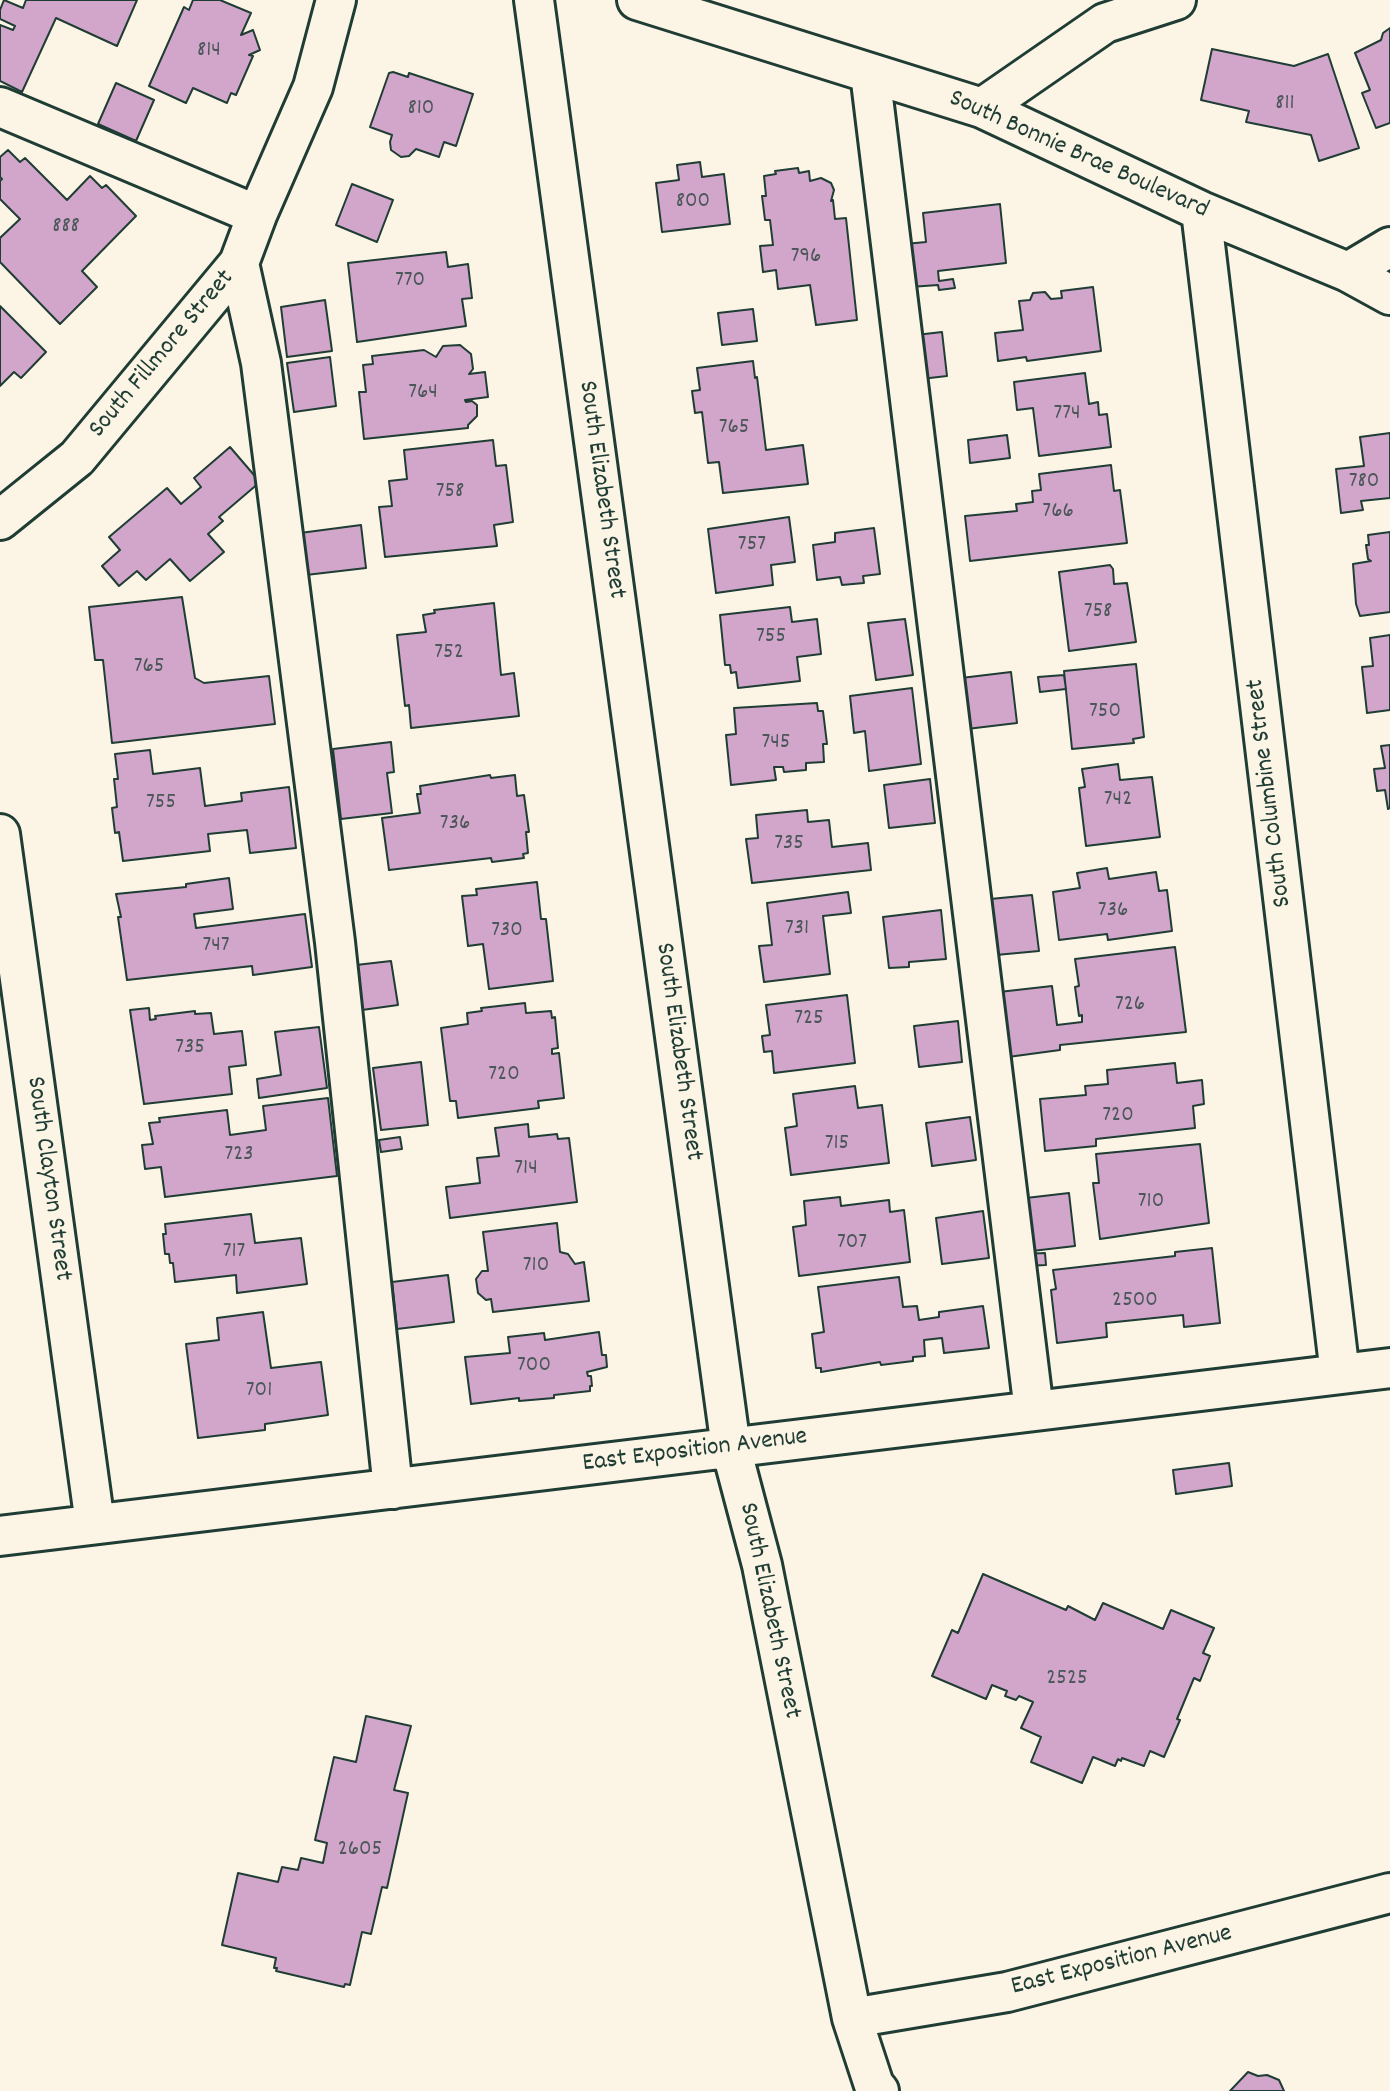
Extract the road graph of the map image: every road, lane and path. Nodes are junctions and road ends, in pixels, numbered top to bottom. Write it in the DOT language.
graph roads {
  1 [pos="336,0"];
  2 [pos="534,0"];
  3 [pos="1176,0"];
  4 [pos="656,2"];
  5 [pos="870,72"];
  6 [pos="0,107"];
  7 [pos="982,108"];
  8 [pos="1202,211"];
  9 [pos="257,215"];
  10 [pos="1390,247"];
  11 [pos="239,263"];
  12 [pos="1348,272"];
  13 [pos="1390,295"];
  14 [pos="0,520"];
  15 [pos="0,834"];
  16 [pos="1390,1368"];
  17 [pos="1340,1374"];
  18 [pos="1034,1411"];
  19 [pos="731,1448"];
  20 [pos="393,1489"];
  21 [pos="95,1524"];
  22 [pos="0,1536"];
  23 [pos="1390,1893"];
  24 [pos="852,2018"];
  25 [pos="878,2091"];
  1 -- 9 [label="street, South Fillmore Street"];
  2 -- 19 [label="street, South Elizabeth Street"];
  3 -- 7 [label="street"];
  4 -- 5 [label="street, South Bonnie Brae Boulevard"];
  5 -- 7 [label="street, South Bonnie Brae Boulevard"];
  5 -- 18 [label="street"];
  6 -- 9 [label="street"];
  7 -- 8 [label="street, South Bonnie Brae Boulevard"];
  8 -- 12 [label="street, South Bonnie Brae Boulevard"];
  8 -- 17 [label="street, South Columbine Street"];
  9 -- 11 [label="street, South Fillmore Street"];
  10 -- 12 [label="street"];
  11 -- 14 [label="street, South Fillmore Street"];
  11 -- 20 [label="street"];
  12 -- 13 [label="street, South Bonnie Brae Boulevard"];
  15 -- 21 [label="street, South Clayton Street"];
  16 -- 17 [label="street, East Exposition Avenue"];
  17 -- 18 [label="street, East Exposition Avenue"];
  18 -- 19 [label="street, East Exposition Avenue"];
  19 -- 20 [label="street, East Exposition Avenue"];
  19 -- 24 [label="street, South Elizabeth Street"];
  20 -- 21 [label="street, East Exposition Avenue"];
  21 -- 22 [label="street, East Exposition Avenue"];
  23 -- 24 [label="street, East Exposition Avenue"];
  24 -- 25 [label="street, South Elizabeth Street"];
}
